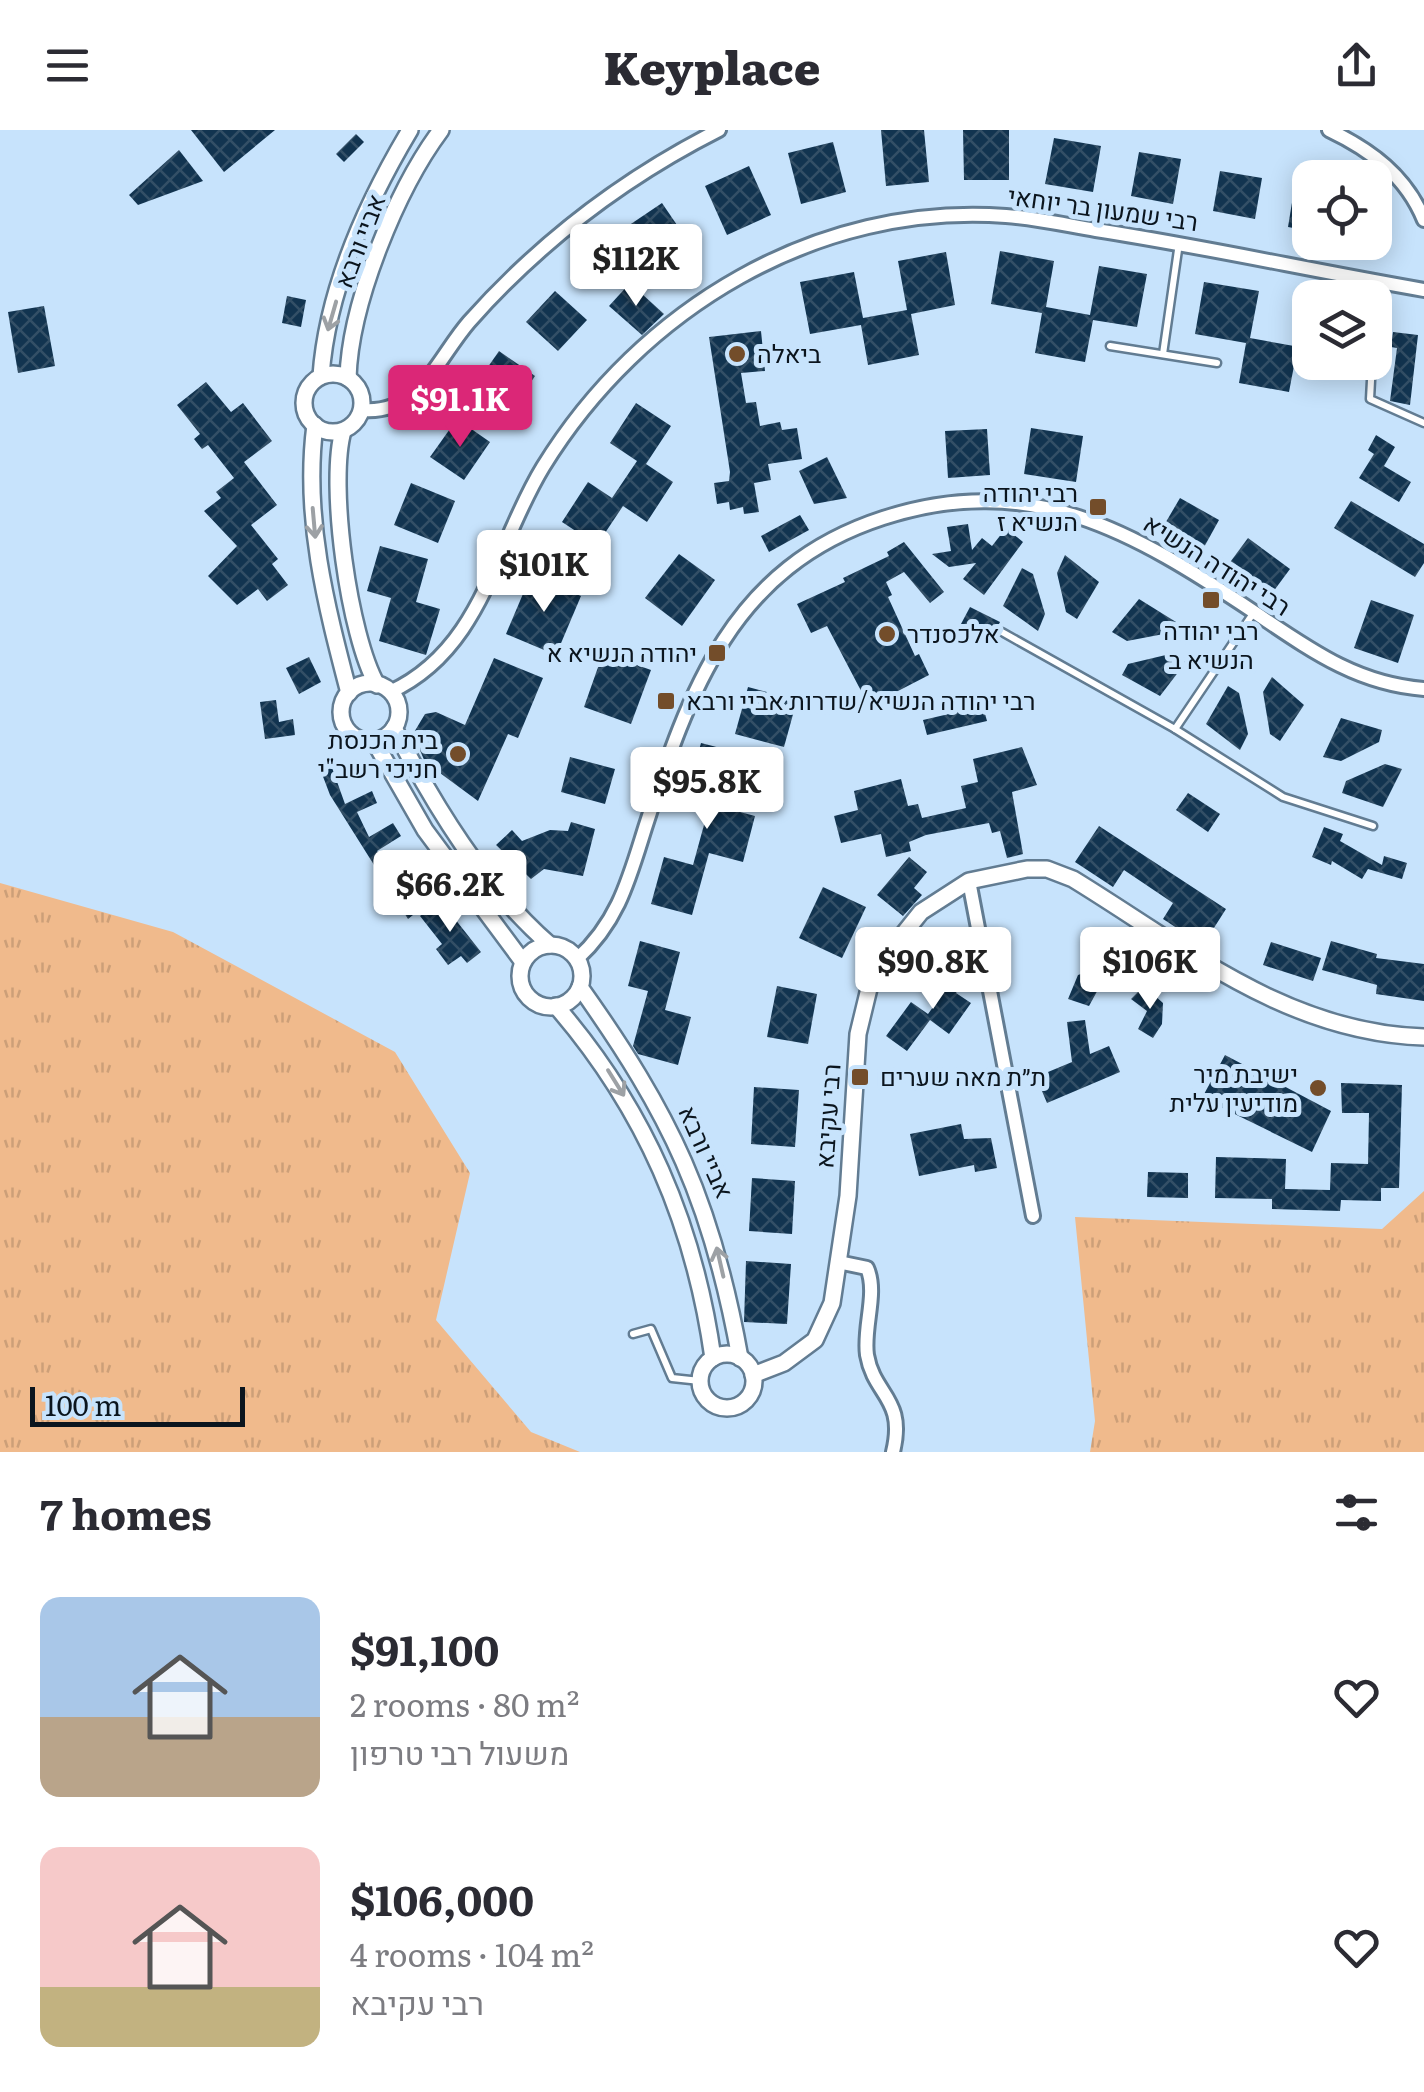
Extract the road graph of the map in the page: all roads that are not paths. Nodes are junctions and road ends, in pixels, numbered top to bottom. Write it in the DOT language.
graph roads {
  1 [pos="410,130"];
  2 [pos="442,130"];
  3 [pos="719,130"];
  4 [pos="1329,130"];
  5 [pos="1424,220"];
  6 [pos="1180,242"];
  7 [pos="1373,280"];
  8 [pos="1392,284"];
  9 [pos="1424,290"];
  10 [pos="1110,346"];
  11 [pos="1163,354"];
  12 [pos="1217,362"];
  13 [pos="321,376"];
  14 [pos="348,378"];
  15 [pos="1371,380"];
  16 [pos="362,410"];
  17 [pos="1424,423"];
  18 [pos="315,426"];
  19 [pos="343,430"];
  20 [pos="1254,612"];
  21 [pos="1002,632"];
  22 [pos="1424,688"];
  23 [pos="384,689"];
  24 [pos="349,693"];
  25 [pos="394,728"];
  26 [pos="1175,729"];
  27 [pos="374,741"];
  28 [pos="1373,826"];
  29 [pos="969,881"];
  30 [pos="550,945"];
  31 [pos="577,959"];
  32 [pos="523,962"];
  33 [pos="580,987"];
  34 [pos="556,1006"];
  35 [pos="1424,1037"];
  36 [pos="1032,1216"];
  37 [pos="838,1262"];
  38 [pos="633,1334"];
  39 [pos="713,1358"];
  40 [pos="740,1358"];
  41 [pos="753,1374"];
  42 [pos="700,1382"];
  43 [pos="893,1452"];
  1 -- 13 [label="street, אביי ורבא, one-way"];
  2 -- 14 [label="street, אביי ורבא"];
  3 -- 16 [label="street"];
  4 -- 5 [label="street"];
  6 -- 7 [label="street, רבי שמעון בר יוחאי"];
  6 -- 11 [label="lane"];
  6 -- 23 [label="street, רבי שמעון בר יוחאי"];
  8 -- 9 [label="street, רבי שמעון בר יוחאי"];
  10 -- 11 [label="lane"];
  11 -- 12 [label="lane"];
  13 -- 14 [label="street"];
  13 -- 18 [label="street"];
  14 -- 16 [label="street"];
  15 -- 17 [label="lane"];
  16 -- 19 [label="street"];
  18 -- 19 [label="street"];
  18 -- 24 [label="street, one-way"];
  19 -- 23 [label="street"];
  20 -- 22 [label="street, רבי יהודה הנשיא"];
  20 -- 26 [label="lane"];
  20 -- 31 [label="street, רבי יהודה הנשיא"];
  21 -- 26 [label="lane"];
  23 -- 24 [label="street"];
  23 -- 25 [label="street"];
  24 -- 27 [label="street"];
  25 -- 27 [label="street"];
  25 -- 30 [label="street"];
  26 -- 28 [label="lane"];
  27 -- 32 [label="street"];
  29 -- 35 [label="street, רבי עקיבא"];
  29 -- 36 [label="street"];
  29 -- 37 [label="street, רבי עקיבא"];
  30 -- 31 [label="street"];
  30 -- 32 [label="street"];
  31 -- 33 [label="street"];
  32 -- 34 [label="street"];
  33 -- 34 [label="street"];
  40 -- 33 [label="street, אביי ורבא, one-way"];
  34 -- 39 [label="street, אביי ורבא, one-way"];
  37 -- 41 [label="street, רבי עקיבא"];
  37 -- 43 [label="street"];
  38 -- 42 [label="lane"];
  39 -- 40 [label="street"];
  39 -- 42 [label="street"];
  40 -- 41 [label="street"];
  41 -- 42 [label="street"];
}
